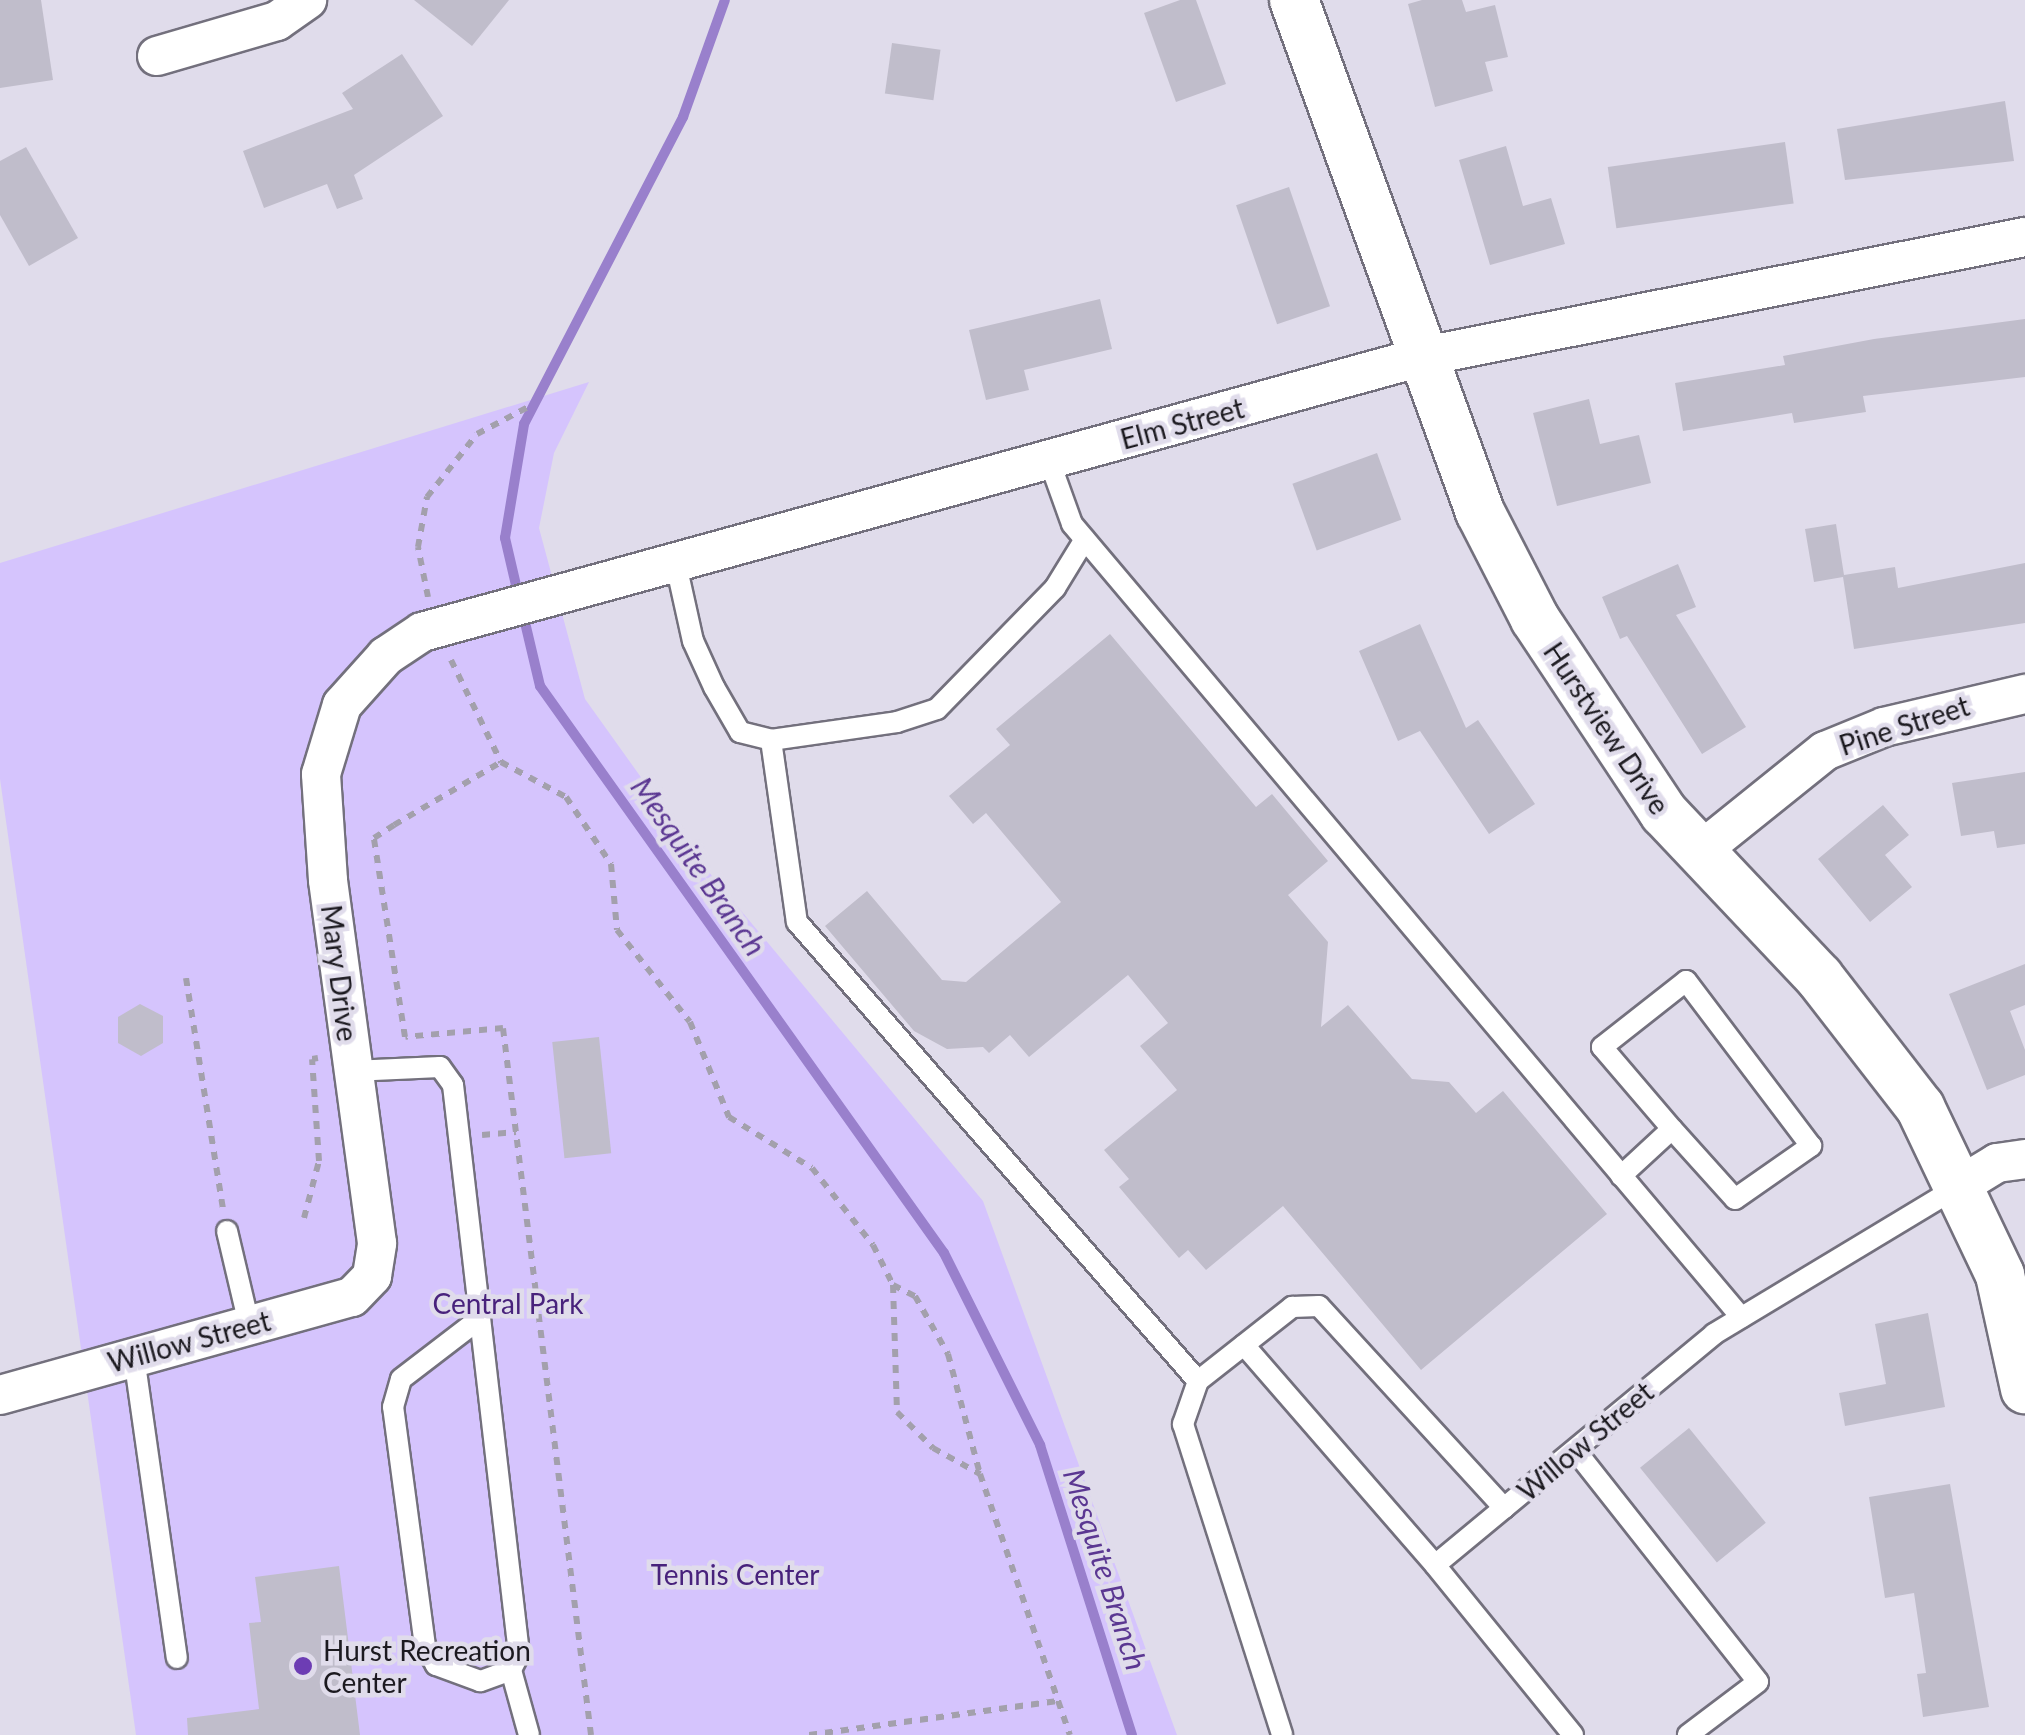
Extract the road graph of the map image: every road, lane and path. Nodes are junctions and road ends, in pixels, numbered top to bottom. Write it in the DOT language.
graph roads {
  1 [pos="307,0"];
  2 [pos="1294,0"];
  3 [pos="157,56"];
  4 [pos="2025,238"];
  5 [pos="1424,356"];
  6 [pos="528,406"];
  7 [pos="1049,460"];
  8 [pos="1086,539"];
  9 [pos="676,560"];
  10 [pos="434,627"];
  11 [pos="364,679"];
  12 [pos="2025,694"];
  13 [pos="771,740"];
  14 [pos="502,762"];
  15 [pos="1698,852"];
  16 [pos="186,978"];
  17 [pos="352,1071"];
  18 [pos="1672,1129"];
  19 [pos="2025,1159"];
  20 [pos="1621,1176"];
  21 [pos="1961,1186"];
  22 [pos="226,1231"];
  23 [pos="372,1276"];
  24 [pos="893,1285"];
  25 [pos="1741,1317"];
  26 [pos="478,1320"];
  27 [pos="249,1324"];
  28 [pos="1244,1345"];
  29 [pos="134,1358"];
  30 [pos="1198,1380"];
  31 [pos="2025,1389"];
  32 [pos="0,1395"];
  33 [pos="1575,1450"];
  34 [pos="980,1474"];
  35 [pos="1504,1508"];
  36 [pos="1434,1565"];
  37 [pos="177,1658"];
  38 [pos="512,1670"];
  39 [pos="1058,1701"];
  40 [pos="530,1735"];
  41 [pos="591,1735"];
  42 [pos="809,1735"];
  43 [pos="1070,1735"];
  44 [pos="1282,1735"];
  45 [pos="1573,1735"];
  46 [pos="1688,1735"];
  1 -- 3 [label="street"];
  2 -- 5 [label="street, Hurstview Drive"];
  4 -- 5 [label="street, Elm Street"];
  5 -- 7 [label="street, Elm Street"];
  5 -- 15 [label="street, Hurstview Drive"];
  6 -- 10 [label="path"];
  7 -- 8 [label="lane"];
  7 -- 9 [label="street, Elm Street"];
  8 -- 13 [label="lane"];
  8 -- 20 [label="lane"];
  9 -- 10 [label="street, Elm Street"];
  9 -- 13 [label="lane"];
  10 -- 11 [label="street, Elm Street"];
  10 -- 14 [label="path"];
  11 -- 17 [label="street, Mary Drive"];
  12 -- 15 [label="street, Pine Street"];
  13 -- 30 [label="lane"];
  14 -- 24 [label="path"];
  14 -- 41 [label="path"];
  15 -- 21 [label="street, Hurstview Drive"];
  16 -- 22 [label="path"];
  17 -- 23 [label="street, Mary Drive"];
  17 -- 26 [label="lane"];
  18 -- 18 [label="lane"];
  18 -- 20 [label="lane"];
  19 -- 21 [label="street, Willow Street"];
  20 -- 25 [label="lane"];
  21 -- 25 [label="lane, Willow Street"];
  21 -- 31 [label="street, Hurstview Drive"];
  22 -- 27 [label="lane"];
  23 -- 27 [label="street, Willow Street"];
  24 -- 34 [label="path"];
  24 -- 34 [label="path"];
  25 -- 33 [label="lane, Willow Street"];
  26 -- 38 [label="lane"];
  26 -- 38 [label="lane"];
  27 -- 29 [label="street, Willow Street"];
  28 -- 30 [label="lane, Willow Street"];
  28 -- 35 [label="lane, Willow Street"];
  28 -- 36 [label="lane"];
  29 -- 32 [label="street, Willow Street"];
  29 -- 37 [label="lane"];
  30 -- 44 [label="lane"];
  33 -- 35 [label="lane, Willow Street"];
  33 -- 46 [label="lane"];
  34 -- 39 [label="path"];
  35 -- 36 [label="lane"];
  36 -- 45 [label="lane"];
  38 -- 40 [label="lane"];
  39 -- 42 [label="path"];
  39 -- 43 [label="path"];
}
